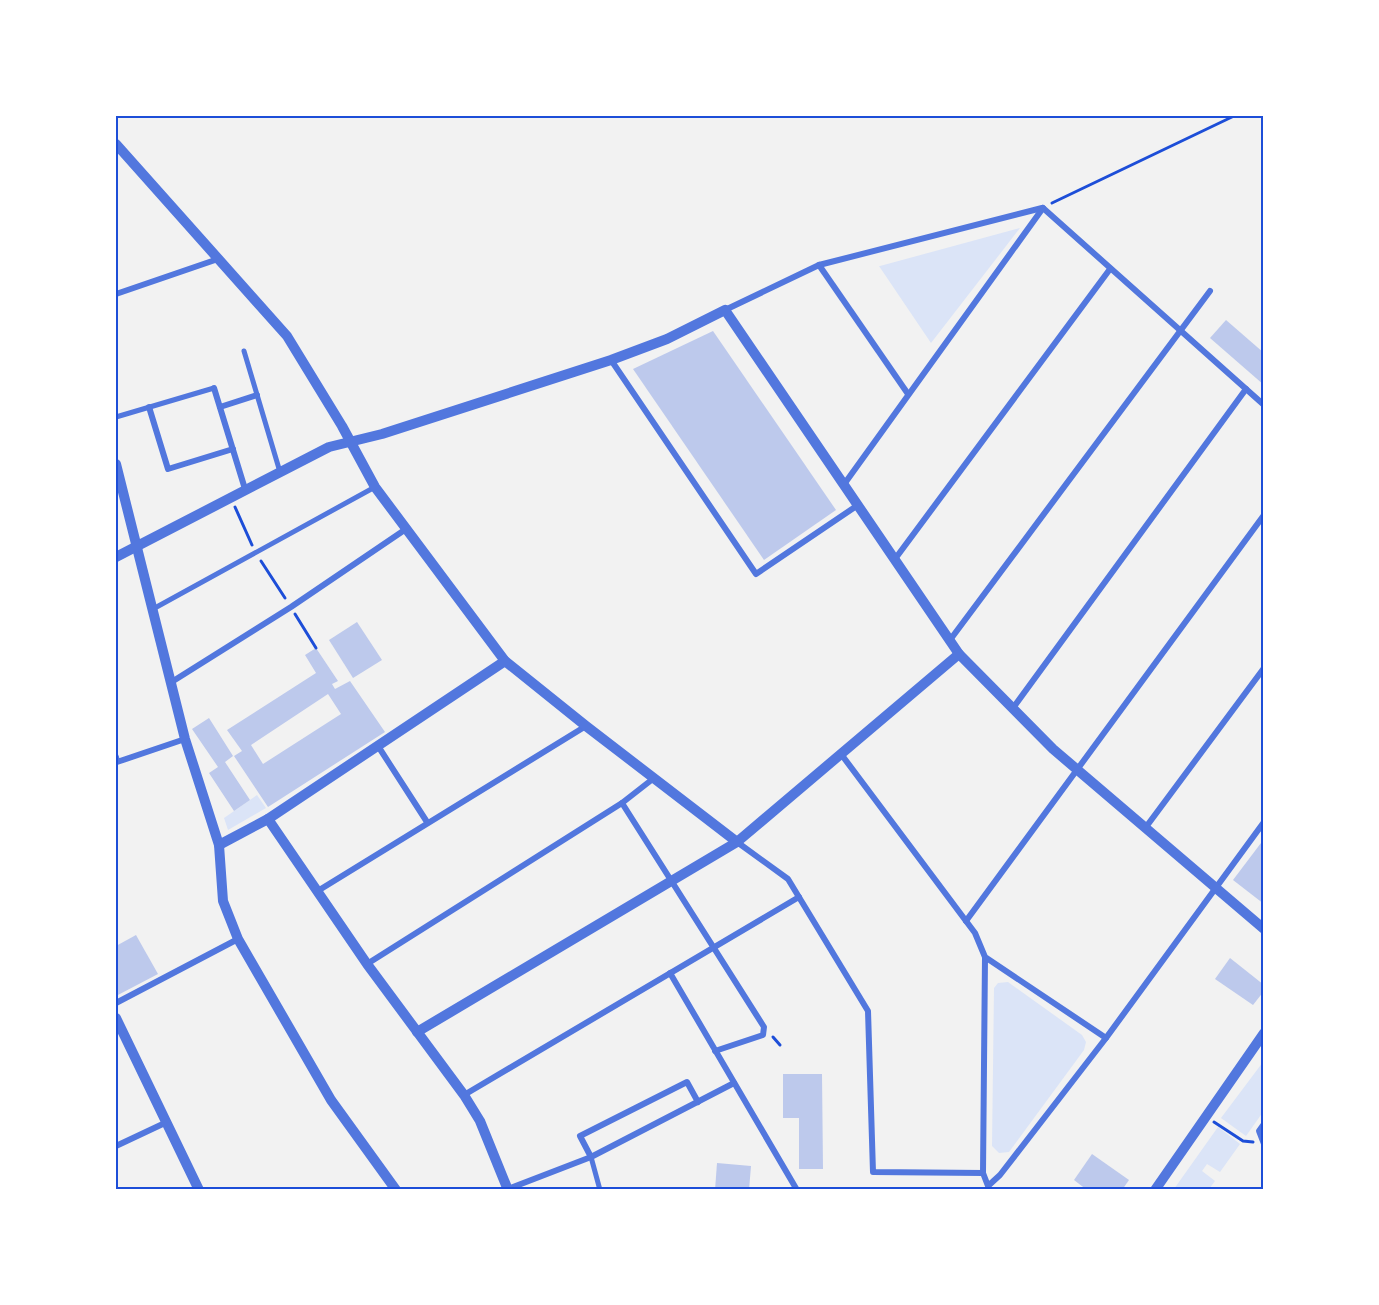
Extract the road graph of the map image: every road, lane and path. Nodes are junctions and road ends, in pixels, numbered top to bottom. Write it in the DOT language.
graph roads {
  1 [pos="1234,116"];
  2 [pos="116,144"];
  3 [pos="1043,208"];
  4 [pos="218,259"];
  5 [pos="819,265"];
  6 [pos="1110,269"];
  7 [pos="1210,291"];
  8 [pos="116,294"];
  9 [pos="725,310"];
  10 [pos="1179,329"];
  11 [pos="244,351"];
  12 [pos="611,360"];
  13 [pos="214,388"];
  14 [pos="1246,389"];
  15 [pos="908,394"];
  16 [pos="257,395"];
  17 [pos="1263,405"];
  18 [pos="149,407"];
  19 [pos="220,407"];
  20 [pos="116,417"];
  21 [pos="350,441"];
  22 [pos="233,449"];
  23 [pos="116,464"];
  24 [pos="280,472"];
  25 [pos="845,483"];
  26 [pos="375,487"];
  27 [pos="245,489"];
  28 [pos="858,505"];
  29 [pos="1263,516"];
  30 [pos="406,529"];
  31 [pos="136,546"];
  32 [pos="116,557"];
  33 [pos="895,560"];
  34 [pos="291,607"];
  35 [pos="152,610"];
  36 [pos="950,640"];
  37 [pos="316,648"];
  38 [pos="959,654"];
  39 [pos="505,661"];
  40 [pos="1263,668"];
  41 [pos="170,683"];
  42 [pos="1013,708"];
  43 [pos="586,726"];
  44 [pos="185,739"];
  45 [pos="378,746"];
  46 [pos="841,753"];
  47 [pos="116,760"];
  48 [pos="1079,769"];
  49 [pos="654,778"];
  50 [pos="622,803"];
  51 [pos="268,819"];
  52 [pos="427,822"];
  53 [pos="1263,822"];
  54 [pos="1146,827"];
  55 [pos="737,842"];
  56 [pos="219,845"];
  57 [pos="672,881"];
  58 [pos="1216,888"];
  59 [pos="316,892"];
  60 [pos="799,897"];
  61 [pos="966,921"];
  62 [pos="1263,929"];
  63 [pos="238,939"];
  64 [pos="713,947"];
  65 [pos="985,957"];
  66 [pos="367,964"];
  67 [pos="670,973"];
  68 [pos="116,1003"];
  69 [pos="116,1018"];
  70 [pos="417,1032"];
  71 [pos="1263,1033"];
  72 [pos="771,1035"];
  73 [pos="1106,1038"];
  74 [pos="780,1045"];
  75 [pos="715,1051"];
  76 [pos="734,1083"];
  77 [pos="464,1095"];
  78 [pos="698,1102"];
  79 [pos="1205,1116"];
  80 [pos="167,1122"];
  81 [pos="1263,1124"];
  82 [pos="1262,1143"];
  83 [pos="116,1146"];
  84 [pos="591,1156"];
  85 [pos="983,1173"];
  86 [pos="988,1188"];
  87 [pos="508,1189"];
  88 [pos="199,1190"];
  89 [pos="396,1190"];
  90 [pos="600,1190"];
  91 [pos="797,1190"];
  92 [pos="1155,1190"];
  1 -- 3 [label="path"];
  2 -- 4 [label="street"];
  3 -- 5 [label="street"];
  3 -- 6 [label="street"];
  3 -- 15 [label="street"];
  4 -- 8 [label="street"];
  4 -- 21 [label="street"];
  5 -- 9 [label="street"];
  5 -- 15 [label="street"];
  6 -- 10 [label="street"];
  6 -- 33 [label="street"];
  7 -- 10 [label="street"];
  9 -- 12 [label="street"];
  9 -- 25 [label="street"];
  10 -- 14 [label="street"];
  10 -- 36 [label="street"];
  11 -- 16 [label="street"];
  12 -- 21 [label="street"];
  12 -- 28 [label="street"];
  13 -- 18 [label="street"];
  13 -- 19 [label="street"];
  14 -- 17 [label="street"];
  14 -- 42 [label="street"];
  15 -- 25 [label="street"];
  16 -- 19 [label="street"];
  16 -- 24 [label="street"];
  18 -- 20 [label="street"];
  18 -- 22 [label="street"];
  19 -- 22 [label="street"];
  21 -- 24 [label="street"];
  21 -- 26 [label="street"];
  22 -- 27 [label="street"];
  23 -- 31 [label="street"];
  24 -- 27 [label="street"];
  25 -- 28 [label="street"];
  26 -- 30 [label="street"];
  26 -- 35 [label="street"];
  27 -- 31 [label="street"];
  28 -- 33 [label="street"];
  29 -- 48 [label="street"];
  30 -- 34 [label="street"];
  30 -- 39 [label="street"];
  31 -- 32 [label="street"];
  31 -- 35 [label="street"];
  33 -- 36 [label="street"];
  34 -- 37 [label="path"];
  34 -- 41 [label="street"];
  35 -- 41 [label="street"];
  36 -- 38 [label="street"];
  38 -- 42 [label="street"];
  38 -- 46 [label="street"];
  39 -- 43 [label="street"];
  39 -- 45 [label="street"];
  40 -- 54 [label="street"];
  41 -- 44 [label="street"];
  42 -- 48 [label="street"];
  43 -- 49 [label="street"];
  43 -- 52 [label="street"];
  44 -- 47 [label="street"];
  44 -- 56 [label="street"];
  45 -- 51 [label="street"];
  45 -- 52 [label="street"];
  46 -- 55 [label="street"];
  46 -- 61 [label="street"];
  48 -- 54 [label="street"];
  48 -- 61 [label="street"];
  49 -- 50 [label="street"];
  49 -- 55 [label="street"];
  50 -- 57 [label="street"];
  50 -- 66 [label="street"];
  51 -- 56 [label="street"];
  51 -- 59 [label="street"];
  52 -- 59 [label="street"];
  53 -- 58 [label="street"];
  54 -- 58 [label="street"];
  55 -- 57 [label="street"];
  55 -- 60 [label="street"];
  56 -- 63 [label="street"];
  57 -- 64 [label="street"];
  57 -- 70 [label="street"];
  58 -- 62 [label="street"];
  58 -- 73 [label="street"];
  59 -- 66 [label="street"];
  60 -- 64 [label="street"];
  60 -- 85 [label="street"];
  61 -- 65 [label="street"];
  63 -- 68 [label="street"];
  63 -- 89 [label="street"];
  64 -- 67 [label="street"];
  64 -- 75 [label="street"];
  65 -- 73 [label="street"];
  65 -- 85 [label="street"];
  66 -- 70 [label="street"];
  67 -- 75 [label="street"];
  67 -- 77 [label="street"];
  69 -- 80 [label="street"];
  70 -- 77 [label="street"];
  71 -- 79 [label="street"];
  72 -- 74 [label="path"];
  73 -- 86 [label="street"];
  75 -- 76 [label="street"];
  76 -- 78 [label="street"];
  76 -- 91 [label="street"];
  77 -- 87 [label="street"];
  78 -- 84 [label="street"];
  78 -- 84 [label="street"];
  79 -- 82 [label="path"];
  79 -- 92 [label="street"];
  80 -- 83 [label="street"];
  80 -- 88 [label="street"];
  81 -- 82 [label="street"];
  84 -- 87 [label="street"];
  84 -- 90 [label="street"];
  85 -- 86 [label="street"];
}
